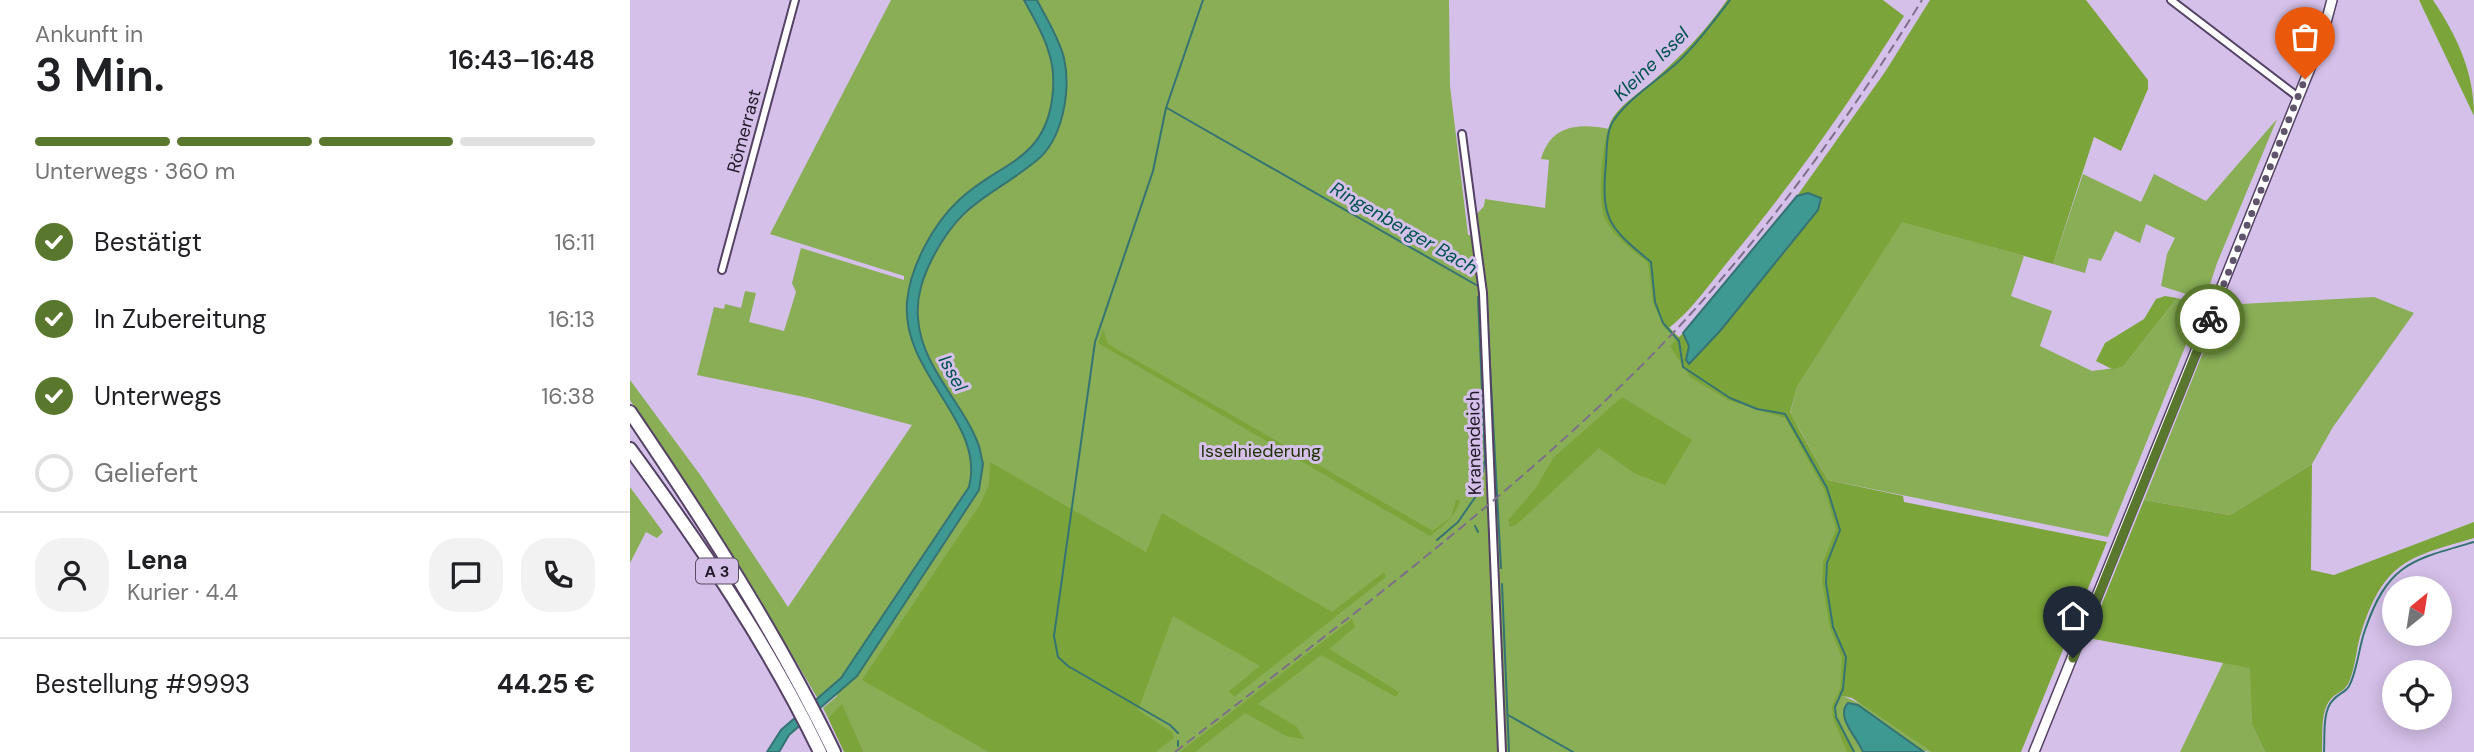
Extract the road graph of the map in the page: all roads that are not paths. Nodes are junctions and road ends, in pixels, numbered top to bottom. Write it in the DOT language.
graph roads {
  1 [pos="795,0"];
  2 [pos="2171,0"];
  3 [pos="2332,0"];
  4 [pos="2298,97"];
  5 [pos="1462,134"];
  6 [pos="722,270"];
  7 [pos="630,412"];
  8 [pos="630,426"];
  9 [pos="630,449"];
  10 [pos="672,478"];
  11 [pos="799,695"];
  12 [pos="818,732"];
  13 [pos="820,752"];
  14 [pos="834,752"];
  15 [pos="1502,752"];
  16 [pos="2034,752"];
  1 -- 6 [label="street, Römerrast"];
  2 -- 4 [label="street"];
  3 -- 4 [label="main road"];
  4 -- 16 [label="main road"];
  5 -- 15 [label="street, Kranendeich"];
  7 -- 10 [label="highway"];
  8 -- 10 [label="highway, A 3"];
  9 -- 11 [label="highway, A 3"];
  10 -- 11 [label="highway, A 3"];
  11 -- 12 [label="highway, A 3"];
  12 -- 13 [label="highway, A 3"];
  12 -- 14 [label="highway, A 3"];
}
